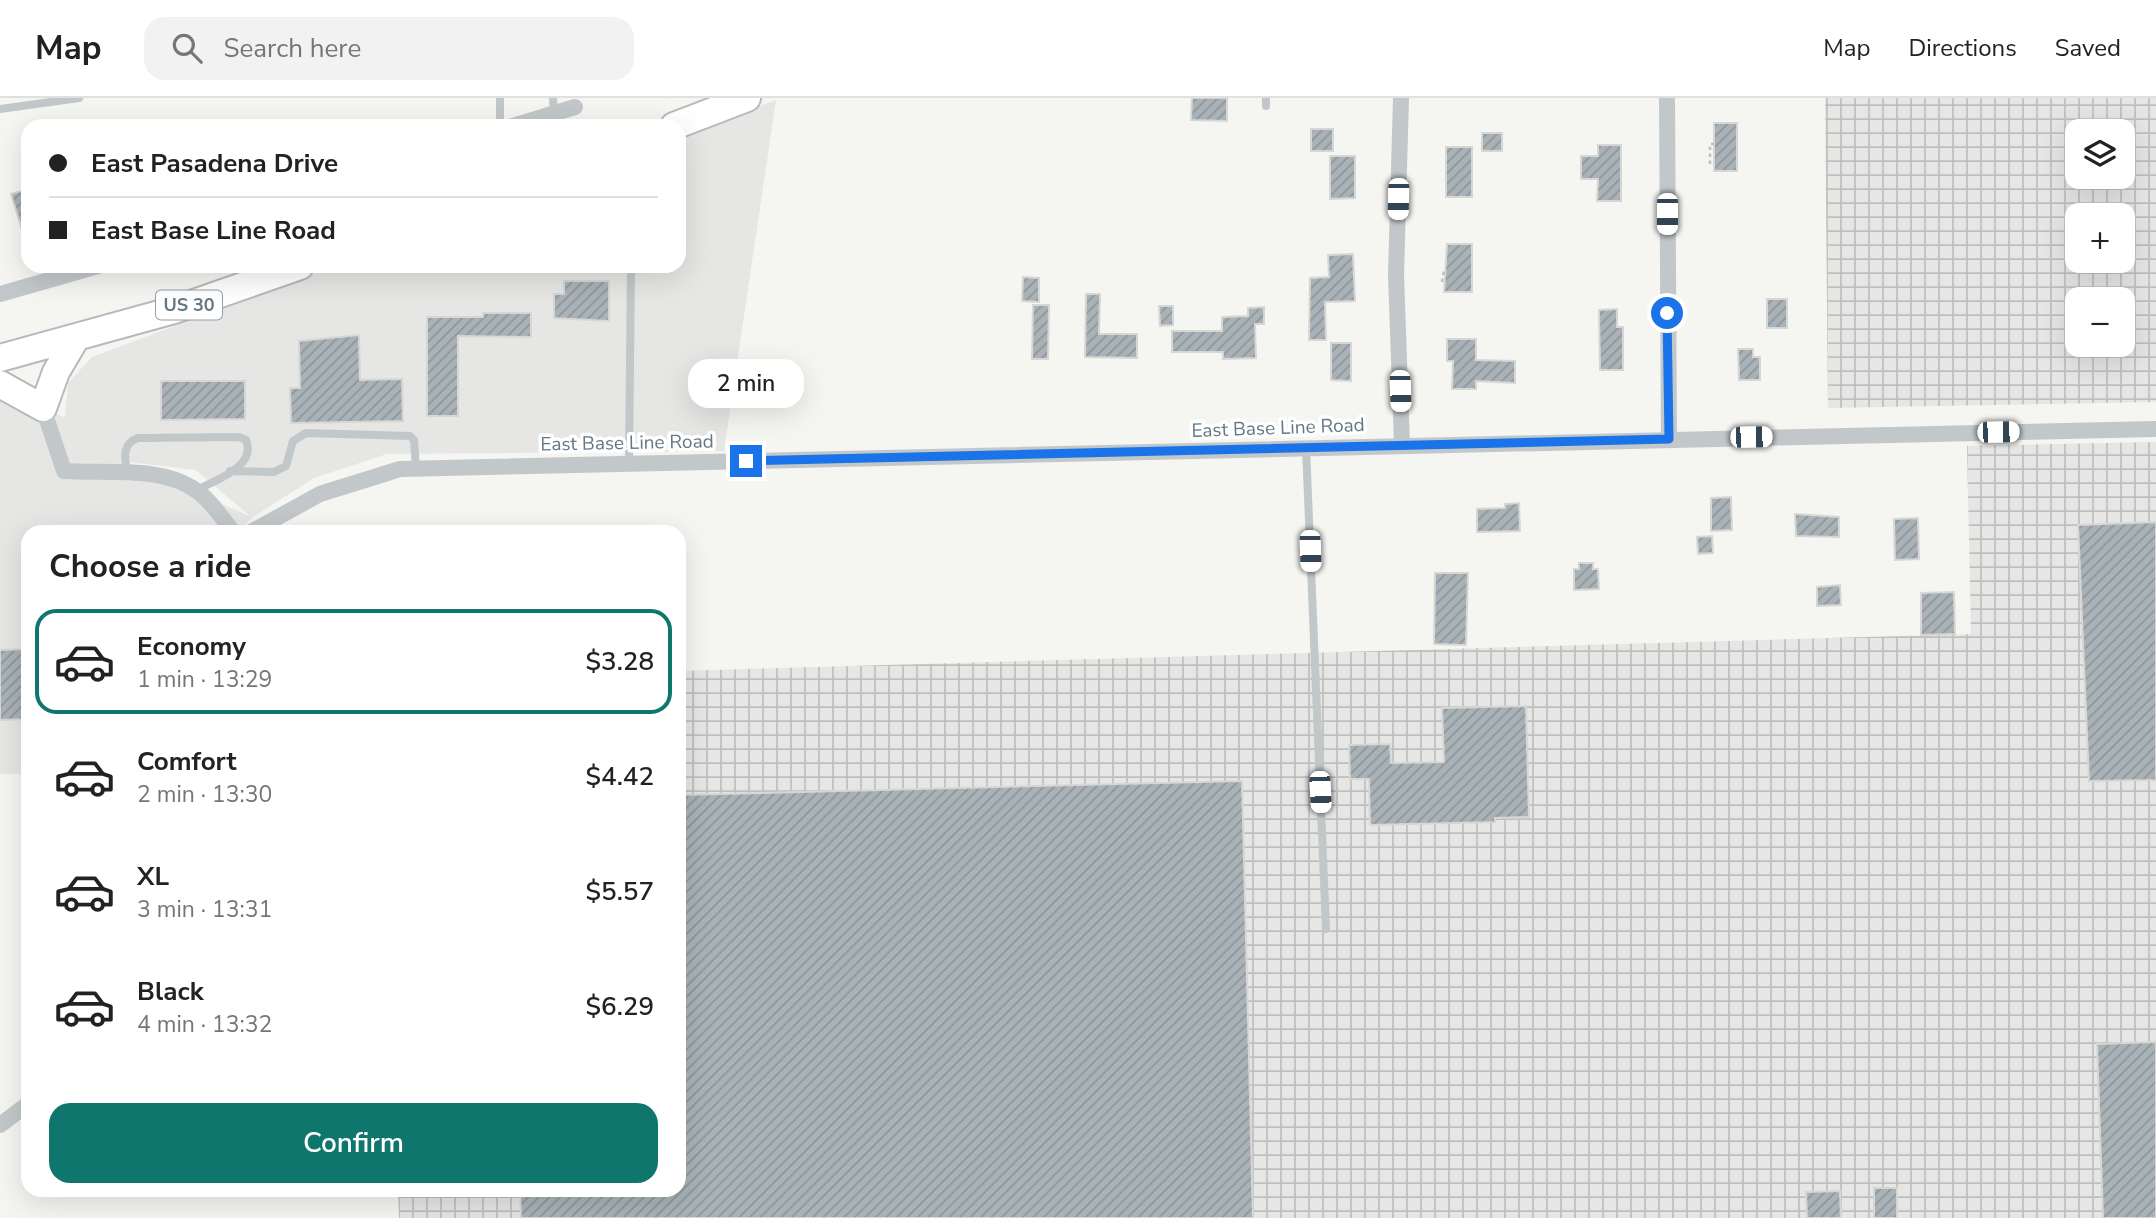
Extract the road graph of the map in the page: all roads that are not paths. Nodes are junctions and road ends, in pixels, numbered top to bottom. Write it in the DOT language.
graph roads {
  1 [pos="79,98"];
  2 [pos="500,98"];
  3 [pos="747,98"];
  4 [pos="1401,98"];
  5 [pos="1667,98"];
  6 [pos="553,106"];
  7 [pos="575,107"];
  8 [pos="0,109"];
  9 [pos="500,119"];
  10 [pos="527,119"];
  11 [pos="686,121"];
  12 [pos="74,273"];
  13 [pos="280,273"];
  14 [pos="631,273"];
  15 [pos="0,294"];
  16 [pos="76,338"];
  17 [pos="0,358"];
  18 [pos="0,384"];
  19 [pos="43,408"];
  20 [pos="2156,429"];
  21 [pos="1669,439"];
  22 [pos="1402,445"];
  23 [pos="1306,448"];
  24 [pos="629,463"];
  25 [pos="408,469"];
  26 [pos="230,471"];
  27 [pos="127,473"];
  28 [pos="197,491"];
  29 [pos="227,525"];
  30 [pos="264,525"];
  31 [pos="1326,929"];
  32 [pos="21,1109"];
  33 [pos="0,1125"];
  1 -- 8 [label="lane"];
  2 -- 9 [label="lane"];
  3 -- 11 [label="main road"];
  4 -- 22 [label="street"];
  5 -- 21 [label="street"];
  6 -- 7 [label="street"];
  6 -- 10 [label="street"];
  12 -- 15 [label="street"];
  13 -- 16 [label="main road, US 30"];
  14 -- 24 [label="lane"];
  16 -- 17 [label="main road, US 30"];
  16 -- 19 [label="main road"];
  18 -- 19 [label="main road"];
  19 -- 27 [label="street"];
  20 -- 21 [label="street, East Base Line Road"];
  21 -- 22 [label="street, East Base Line Road"];
  22 -- 23 [label="street, East Base Line Road"];
  23 -- 24 [label="street, East Base Line Road"];
  23 -- 31 [label="lane"];
  24 -- 25 [label="street, East Base Line Road"];
  25 -- 26 [label="lane"];
  25 -- 30 [label="street, East Base Line Road"];
  26 -- 27 [label="lane"];
  26 -- 28 [label="lane"];
  27 -- 28 [label="street"];
  28 -- 29 [label="street"];
  32 -- 33 [label="street"];
}
